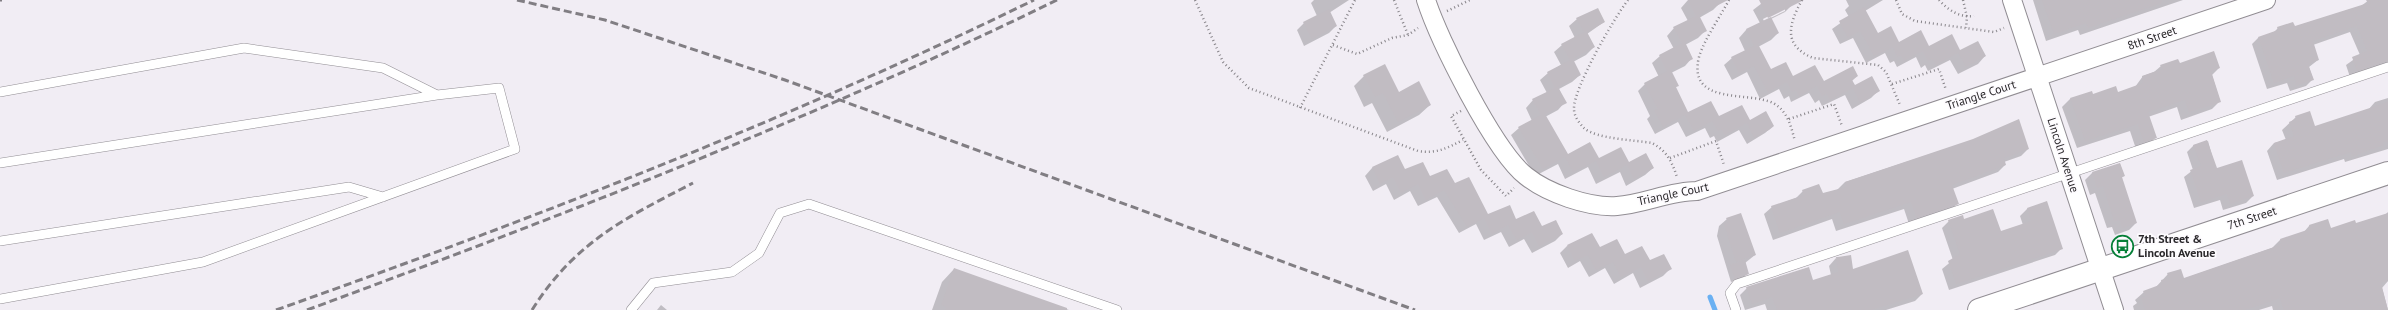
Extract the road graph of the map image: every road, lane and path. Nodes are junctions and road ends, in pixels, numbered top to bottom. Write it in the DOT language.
graph roads {
  1 [pos="1195,0"];
  2 [pos="1355,0"];
  3 [pos="1394,0"];
  4 [pos="1426,0"];
  5 [pos="1470,0"];
  6 [pos="1628,0"];
  7 [pos="1729,0"];
  8 [pos="1802,0"];
  9 [pos="1896,0"];
  10 [pos="1939,0"];
  11 [pos="1963,0"];
  12 [pos="2012,0"];
  13 [pos="2266,0"];
  14 [pos="1974,16"];
  15 [pos="1967,17"];
  16 [pos="1432,18"];
  17 [pos="2020,23"];
  18 [pos="1966,28"];
  19 [pos="1408,35"];
  20 [pos="1333,46"];
  21 [pos="2388,67"];
  22 [pos="2038,77"];
  23 [pos="1892,84"];
  24 [pos="0,92"];
  25 [pos="437,95"];
  26 [pos="1475,103"];
  27 [pos="1952,105"];
  28 [pos="1300,108"];
  29 [pos="1789,119"];
  30 [pos="1905,121"];
  31 [pos="1464,140"];
  32 [pos="1846,140"];
  33 [pos="1800,156"];
  34 [pos="1670,158"];
  35 [pos="0,163"];
  36 [pos="2069,173"];
  37 [pos="2388,173"];
  38 [pos="1525,176"];
  39 [pos="1729,179"];
  40 [pos="1681,191"];
  41 [pos="383,197"];
  42 [pos="0,241"];
  43 [pos="2100,269"];
  44 [pos="0,299"];
  45 [pos="631,310"];
  46 [pos="1117,310"];
  47 [pos="1736,310"];
  48 [pos="1979,310"];
  49 [pos="2114,310"];
  1 -- 28 [label="path"];
  2 -- 20 [label="path"];
  3 -- 19 [label="path"];
  4 -- 16 [label="street, Triangle Court"];
  5 -- 16 [label="path"];
  6 -- 34 [label="path"];
  7 -- 29 [label="path"];
  8 -- 23 [label="path"];
  9 -- 18 [label="path"];
  10 -- 15 [label="path"];
  11 -- 15 [label="path"];
  12 -- 17 [label="street, Lincoln Avenue"];
  13 -- 22 [label="street, 8th Street"];
  14 -- 15 [label="path"];
  15 -- 18 [label="path"];
  16 -- 19 [label="path"];
  16 -- 26 [label="street, Triangle Court"];
  17 -- 18 [label="path"];
  17 -- 22 [label="street, Lincoln Avenue"];
  19 -- 20 [label="path"];
  20 -- 28 [label="path"];
  21 -- 36 [label="lane"];
  22 -- 27 [label="street, Triangle Court"];
  22 -- 36 [label="street, Lincoln Avenue"];
  23 -- 27 [label="path"];
  23 -- 30 [label="path"];
  24 -- 25 [label="lane"];
  25 -- 35 [label="lane"];
  25 -- 41 [label="lane"];
  26 -- 31 [label="path"];
  26 -- 38 [label="street, Triangle Court"];
  27 -- 30 [label="street, Triangle Court"];
  28 -- 31 [label="path"];
  29 -- 32 [label="path"];
  29 -- 33 [label="path"];
  30 -- 32 [label="street, Triangle Court"];
  31 -- 38 [label="path"];
  32 -- 33 [label="street, Triangle Court"];
  33 -- 39 [label="street, Triangle Court"];
  34 -- 39 [label="path"];
  34 -- 40 [label="path"];
  36 -- 43 [label="street, Lincoln Avenue"];
  36 -- 47 [label="lane"];
  37 -- 43 [label="street, 7th Street"];
  38 -- 40 [label="street, Triangle Court"];
  39 -- 40 [label="street, Triangle Court"];
  41 -- 42 [label="lane"];
  41 -- 44 [label="lane"];
  43 -- 48 [label="street, 7th Street"];
  43 -- 49 [label="street, Lincoln Avenue"];
  45 -- 46 [label="lane"];
}
